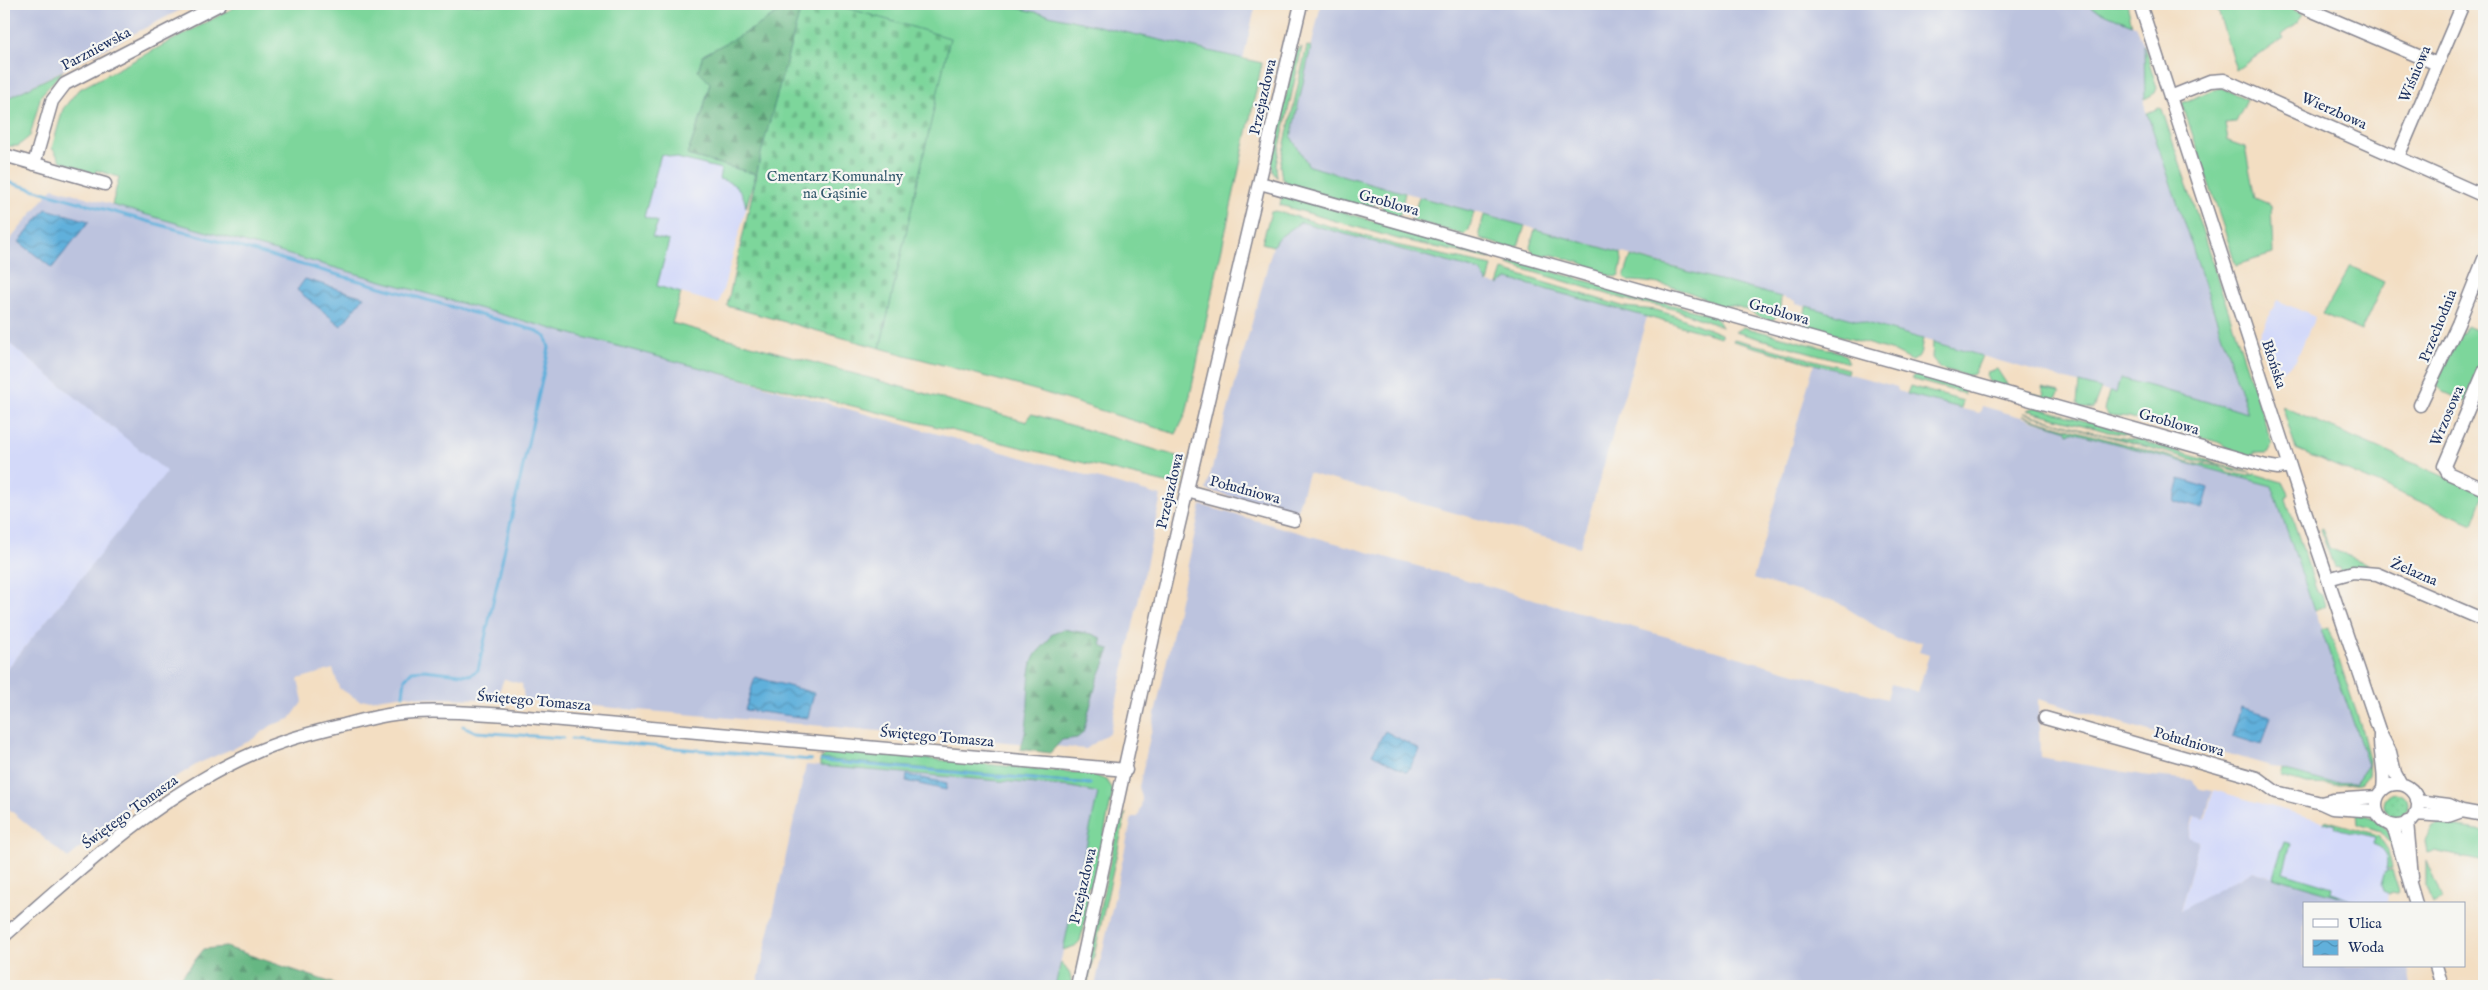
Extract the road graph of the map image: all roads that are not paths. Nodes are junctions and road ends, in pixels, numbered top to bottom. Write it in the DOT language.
graph roads {
  1 [pos="220,4"];
  2 [pos="1301,4"];
  3 [pos="2140,4"];
  4 [pos="2296,4"];
  5 [pos="2462,4"];
  6 [pos="2437,64"];
  7 [pos="2170,97"];
  8 [pos="4,155"];
  9 [pos="2398,157"];
  10 [pos="34,164"];
  11 [pos="1260,183"];
  12 [pos="105,184"];
  13 [pos="2484,196"];
  14 [pos="2484,260"];
  15 [pos="2484,372"];
  16 [pos="2420,405"];
  17 [pos="2290,466"];
  18 [pos="2484,489"];
  19 [pos="1186,491"];
  20 [pos="1294,520"];
  21 [pos="2328,579"];
  22 [pos="2484,620"];
  23 [pos="2045,718"];
  24 [pos="2380,733"];
  25 [pos="1126,770"];
  26 [pos="2400,784"];
  27 [pos="2380,793"];
  28 [pos="2417,801"];
  29 [pos="2321,803"];
  30 [pos="2377,811"];
  31 [pos="2462,811"];
  32 [pos="2484,815"];
  33 [pos="2411,818"];
  34 [pos="2391,824"];
  35 [pos="2412,884"];
  36 [pos="2416,902"];
  37 [pos="4,936"];
  38 [pos="2437,968"];
  39 [pos="1078,986"];
  40 [pos="2442,986"];
  1 -- 10 [label="street, Parzniewska"];
  2 -- 11 [label="street, Przejazdowa"];
  3 -- 7 [label="street, Błońska"];
  4 -- 6 [label="street"];
  5 -- 6 [label="street, Wiśniowa"];
  6 -- 9 [label="street, Wiśniowa"];
  7 -- 9 [label="street, Wierzbowa"];
  7 -- 17 [label="street, Błońska"];
  8 -- 10 [label="street"];
  9 -- 13 [label="street, Wierzbowa"];
  10 -- 12 [label="street"];
  11 -- 17 [label="street, Groblowa"];
  11 -- 19 [label="street, Przejazdowa"];
  14 -- 16 [label="street, Przechodnia"];
  15 -- 18 [label="street, Wrzosowa"];
  17 -- 21 [label="street, Błońska"];
  19 -- 20 [label="street, Południowa"];
  19 -- 25 [label="street, Przejazdowa"];
  21 -- 22 [label="street, Żelazna"];
  21 -- 24 [label="street, Błońska"];
  23 -- 29 [label="street, Południowa"];
  24 -- 26 [label="street, Błońska"];
  24 -- 27 [label="street, Błońska"];
  25 -- 37 [label="street, Świętego Tomasza"];
  25 -- 39 [label="street, Przejazdowa"];
  26 -- 27 [label="street"];
  26 -- 28 [label="street"];
  27 -- 29 [label="street, Południowa"];
  27 -- 30 [label="street"];
  28 -- 31 [label="street"];
  28 -- 33 [label="street"];
  29 -- 30 [label="street, Południowa"];
  30 -- 34 [label="street"];
  31 -- 32 [label="street"];
  31 -- 33 [label="street"];
  33 -- 34 [label="street"];
  33 -- 35 [label="street"];
  34 -- 35 [label="street"];
  35 -- 36 [label="street"];
  38 -- 40 [label="street"];
}
